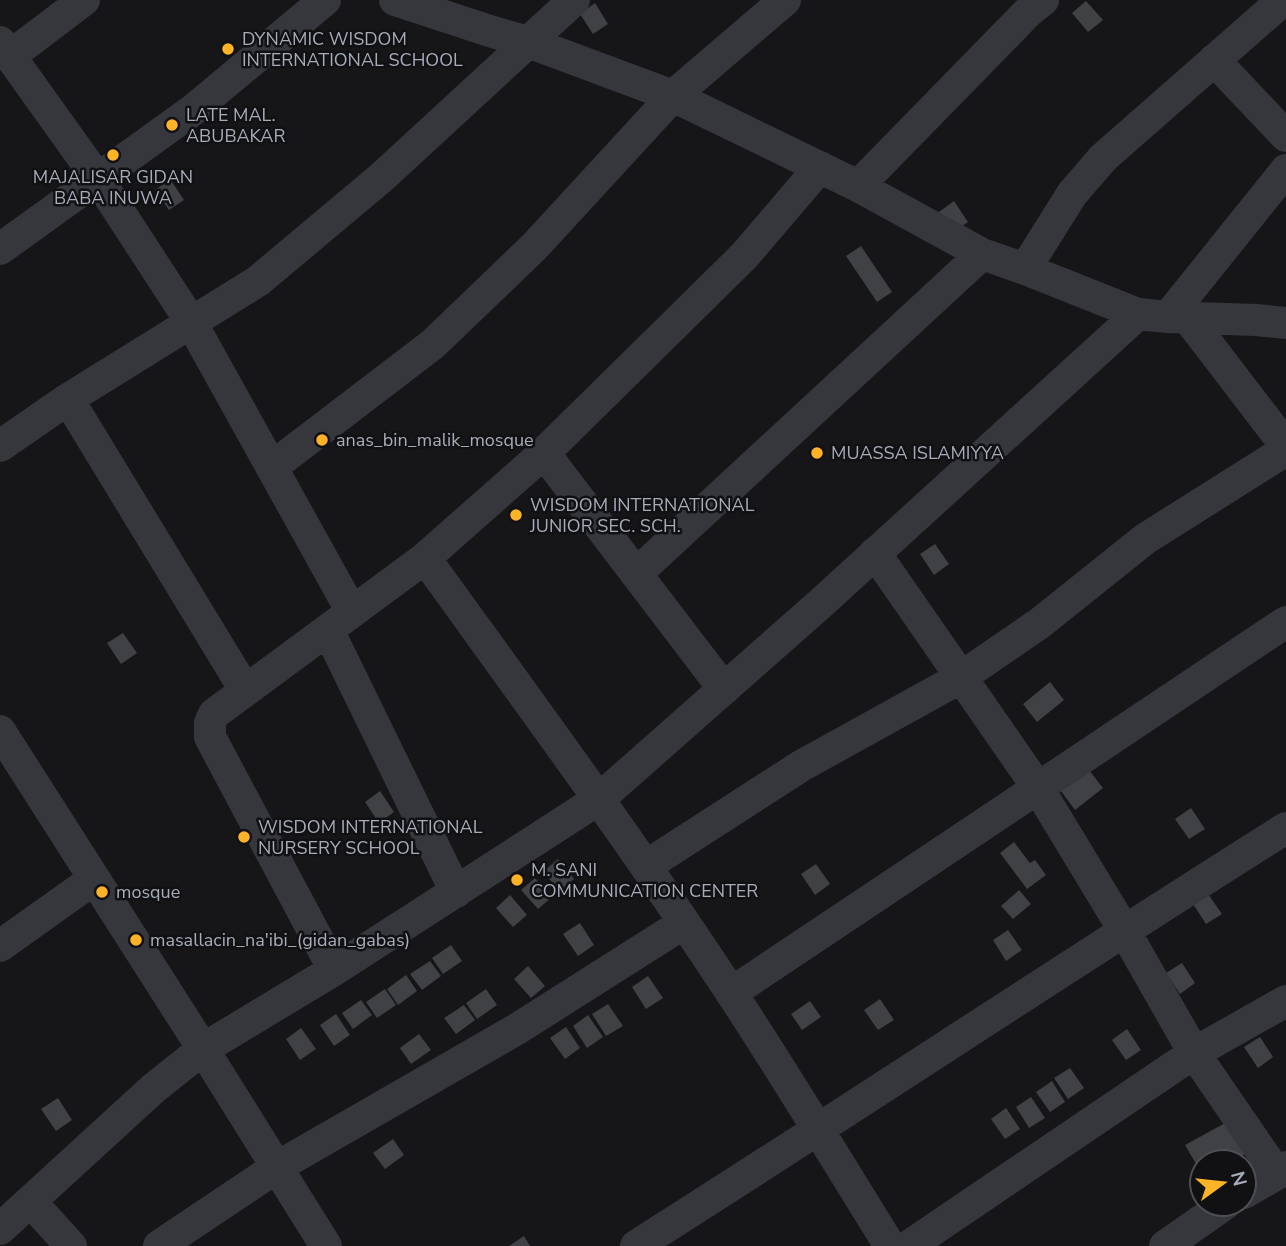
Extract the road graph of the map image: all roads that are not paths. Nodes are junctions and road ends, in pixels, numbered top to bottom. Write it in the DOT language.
graph roads {
  1 [pos="83,0"];
  2 [pos="325,0"];
  3 [pos="395,0"];
  4 [pos="574,0"];
  5 [pos="785,0"];
  6 [pos="1043,0"];
  7 [pos="1283,0"];
  8 [pos="528,42"];
  9 [pos="3,46"];
  10 [pos="1214,60"];
  11 [pos="673,96"];
  12 [pos="1286,136"];
  13 [pos="821,167"];
  14 [pos="1286,170"];
  15 [pos="98,179"];
  16 [pos="858,186"];
  17 [pos="0,249"];
  18 [pos="982,254"];
  19 [pos="1025,269"];
  20 [pos="1165,316"];
  21 [pos="191,322"];
  22 [pos="1286,324"];
  23 [pos="68,399"];
  24 [pos="0,446"];
  25 [pos="1286,448"];
  26 [pos="544,453"];
  27 [pos="272,467"];
  28 [pos="875,553"];
  29 [pos="425,558"];
  30 [pos="636,573"];
  31 [pos="340,621"];
  32 [pos="1286,622"];
  33 [pos="961,678"];
  34 [pos="724,688"];
  35 [pos="245,690"];
  36 [pos="0,731"];
  37 [pos="1038,788"];
  38 [pos="599,799"];
  39 [pos="1286,828"];
  40 [pos="646,866"];
  41 [pos="94,879"];
  42 [pos="456,892"];
  43 [pos="684,923"];
  44 [pos="1124,930"];
  45 [pos="0,946"];
  46 [pos="334,971"];
  47 [pos="731,993"];
  48 [pos="1286,1001"];
  49 [pos="203,1049"];
  50 [pos="1194,1053"];
  51 [pos="817,1130"];
  52 [pos="277,1167"];
  53 [pos="1282,1170"];
  54 [pos="1258,1185"];
  55 [pos="31,1202"];
  56 [pos="1205,1218"];
  57 [pos="0,1229"];
  58 [pos="71,1246"];
  59 [pos="159,1246"];
  60 [pos="326,1246"];
  61 [pos="636,1246"];
  62 [pos="890,1246"];
  63 [pos="908,1246"];
  64 [pos="1165,1246"];
  1 -- 9 [label="street"];
  2 -- 15 [label="street"];
  3 -- 8 [label="street"];
  4 -- 8 [label="street"];
  5 -- 11 [label="street"];
  6 -- 16 [label="street"];
  7 -- 10 [label="street"];
  8 -- 11 [label="street"];
  8 -- 21 [label="street"];
  9 -- 15 [label="street"];
  10 -- 12 [label="street"];
  10 -- 19 [label="street"];
  11 -- 13 [label="street"];
  11 -- 27 [label="street"];
  13 -- 16 [label="street"];
  13 -- 26 [label="street"];
  14 -- 20 [label="street"];
  15 -- 17 [label="street"];
  15 -- 21 [label="street"];
  16 -- 18 [label="street"];
  18 -- 19 [label="street"];
  18 -- 30 [label="street"];
  19 -- 20 [label="street"];
  20 -- 22 [label="street"];
  20 -- 25 [label="street"];
  20 -- 28 [label="street"];
  21 -- 23 [label="street"];
  21 -- 27 [label="street"];
  23 -- 24 [label="street"];
  23 -- 35 [label="street"];
  25 -- 33 [label="street"];
  26 -- 29 [label="street"];
  26 -- 30 [label="street"];
  27 -- 31 [label="street"];
  28 -- 33 [label="street"];
  28 -- 34 [label="street"];
  29 -- 31 [label="street"];
  29 -- 38 [label="street"];
  30 -- 34 [label="street"];
  31 -- 35 [label="street"];
  31 -- 42 [label="street"];
  32 -- 37 [label="street"];
  33 -- 37 [label="street"];
  33 -- 40 [label="street"];
  34 -- 38 [label="street"];
  35 -- 46 [label="street"];
  36 -- 41 [label="street"];
  37 -- 44 [label="street"];
  37 -- 47 [label="street"];
  38 -- 40 [label="street"];
  38 -- 42 [label="street"];
  39 -- 44 [label="street"];
  40 -- 43 [label="street"];
  41 -- 45 [label="street"];
  41 -- 49 [label="street"];
  42 -- 46 [label="street"];
  43 -- 47 [label="street"];
  43 -- 52 [label="street"];
  44 -- 50 [label="street"];
  44 -- 51 [label="street"];
  46 -- 49 [label="street"];
  47 -- 51 [label="street"];
  48 -- 50 [label="street"];
  49 -- 52 [label="street"];
  49 -- 55 [label="street"];
  50 -- 53 [label="street"];
  50 -- 63 [label="street"];
  51 -- 61 [label="street"];
  51 -- 62 [label="street"];
  52 -- 59 [label="street"];
  52 -- 60 [label="street"];
  53 -- 54 [label="street"];
  55 -- 57 [label="street"];
  55 -- 58 [label="street"];
  56 -- 64 [label="street"];
}
